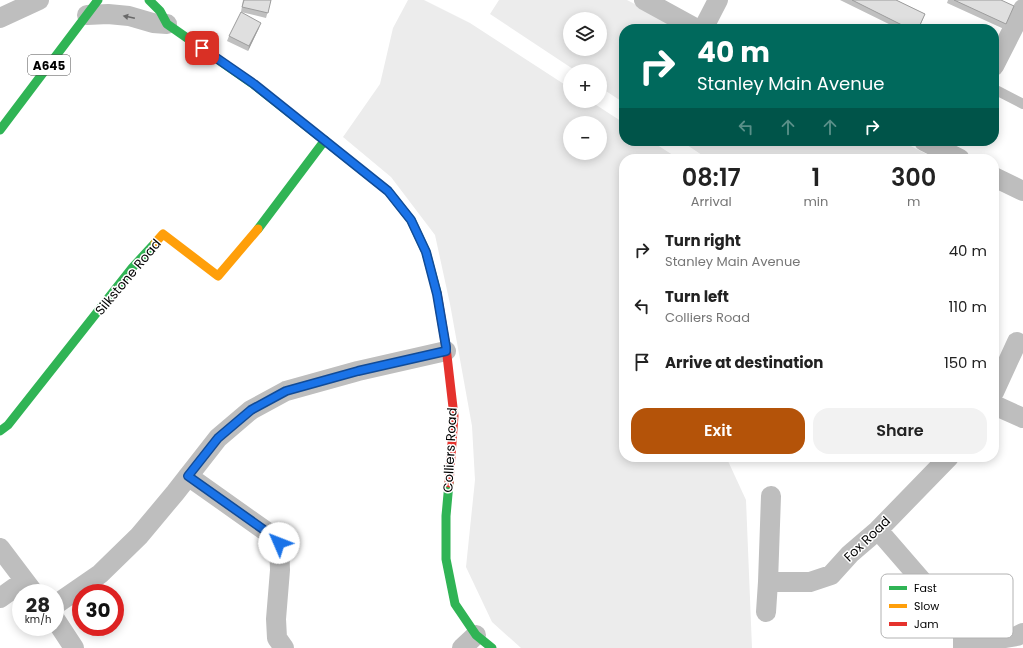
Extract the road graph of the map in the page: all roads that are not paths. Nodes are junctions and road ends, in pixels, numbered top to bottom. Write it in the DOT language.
graph roads {
  1 [pos="39,0"];
  2 [pos="150,0"];
  3 [pos="644,0"];
  4 [pos="718,0"];
  5 [pos="92,7"];
  6 [pos="1023,9"];
  7 [pos="0,18"];
  8 [pos="167,24"];
  9 [pos="688,24"];
  10 [pos="706,24"];
  11 [pos="999,56"];
  12 [pos="999,92"];
  13 [pos="1023,104"];
  14 [pos="0,130"];
  15 [pos="325,140"];
  16 [pos="940,146"];
  17 [pos="955,151"];
  18 [pos="999,179"];
  19 [pos="1023,191"];
  20 [pos="1017,342"];
  21 [pos="446,351"];
  22 [pos="999,381"];
  23 [pos="999,407"];
  24 [pos="1023,418"];
  25 [pos="0,431"];
  26 [pos="944,462"];
  27 [pos="188,476"];
  28 [pos="771,496"];
  29 [pos="878,530"];
  30 [pos="0,548"];
  31 [pos="916,574"];
  32 [pos="768,582"];
  33 [pos="27,584"];
  34 [pos="12,593"];
  35 [pos="0,598"];
  36 [pos="64,599"];
  37 [pos="766,612"];
  38 [pos="64,633"];
  39 [pos="1023,633"];
  40 [pos="1013,637"];
  41 [pos="1006,638"];
  42 [pos="469,641"];
  43 [pos="280,646"];
  44 [pos="963,646"];
  45 [pos="74,648"];
  46 [pos="492,648"];
  1 -- 7 [label="street"];
  2 -- 8 [label="street, Colliers Road"];
  3 -- 9 [label="street"];
  4 -- 10 [label="street"];
  8 -- 5 [label="street, Colliers Road, one-way"];
  5 -- 14 [label="street, A645"];
  6 -- 11 [label="street"];
  8 -- 15 [label="street, Colliers Road"];
  12 -- 13 [label="lane"];
  15 -- 21 [label="street, Colliers Road"];
  15 -- 25 [label="street, Silkstone Road"];
  16 -- 17 [label="street"];
  18 -- 19 [label="street"];
  20 -- 22 [label="street"];
  21 -- 27 [label="street"];
  21 -- 42 [label="street, Colliers Road"];
  23 -- 24 [label="street"];
  26 -- 29 [label="street, Fox Road"];
  27 -- 36 [label="street"];
  27 -- 43 [label="street"];
  28 -- 32 [label="street"];
  29 -- 31 [label="street"];
  29 -- 32 [label="street, Fox Road"];
  30 -- 33 [label="street"];
  32 -- 37 [label="street"];
  34 -- 35 [label="street"];
  38 -- 45 [label="street"];
  39 -- 40 [label="street"];
  41 -- 44 [label="street"];
  42 -- 46 [label="street, Colliers Road"];
}
